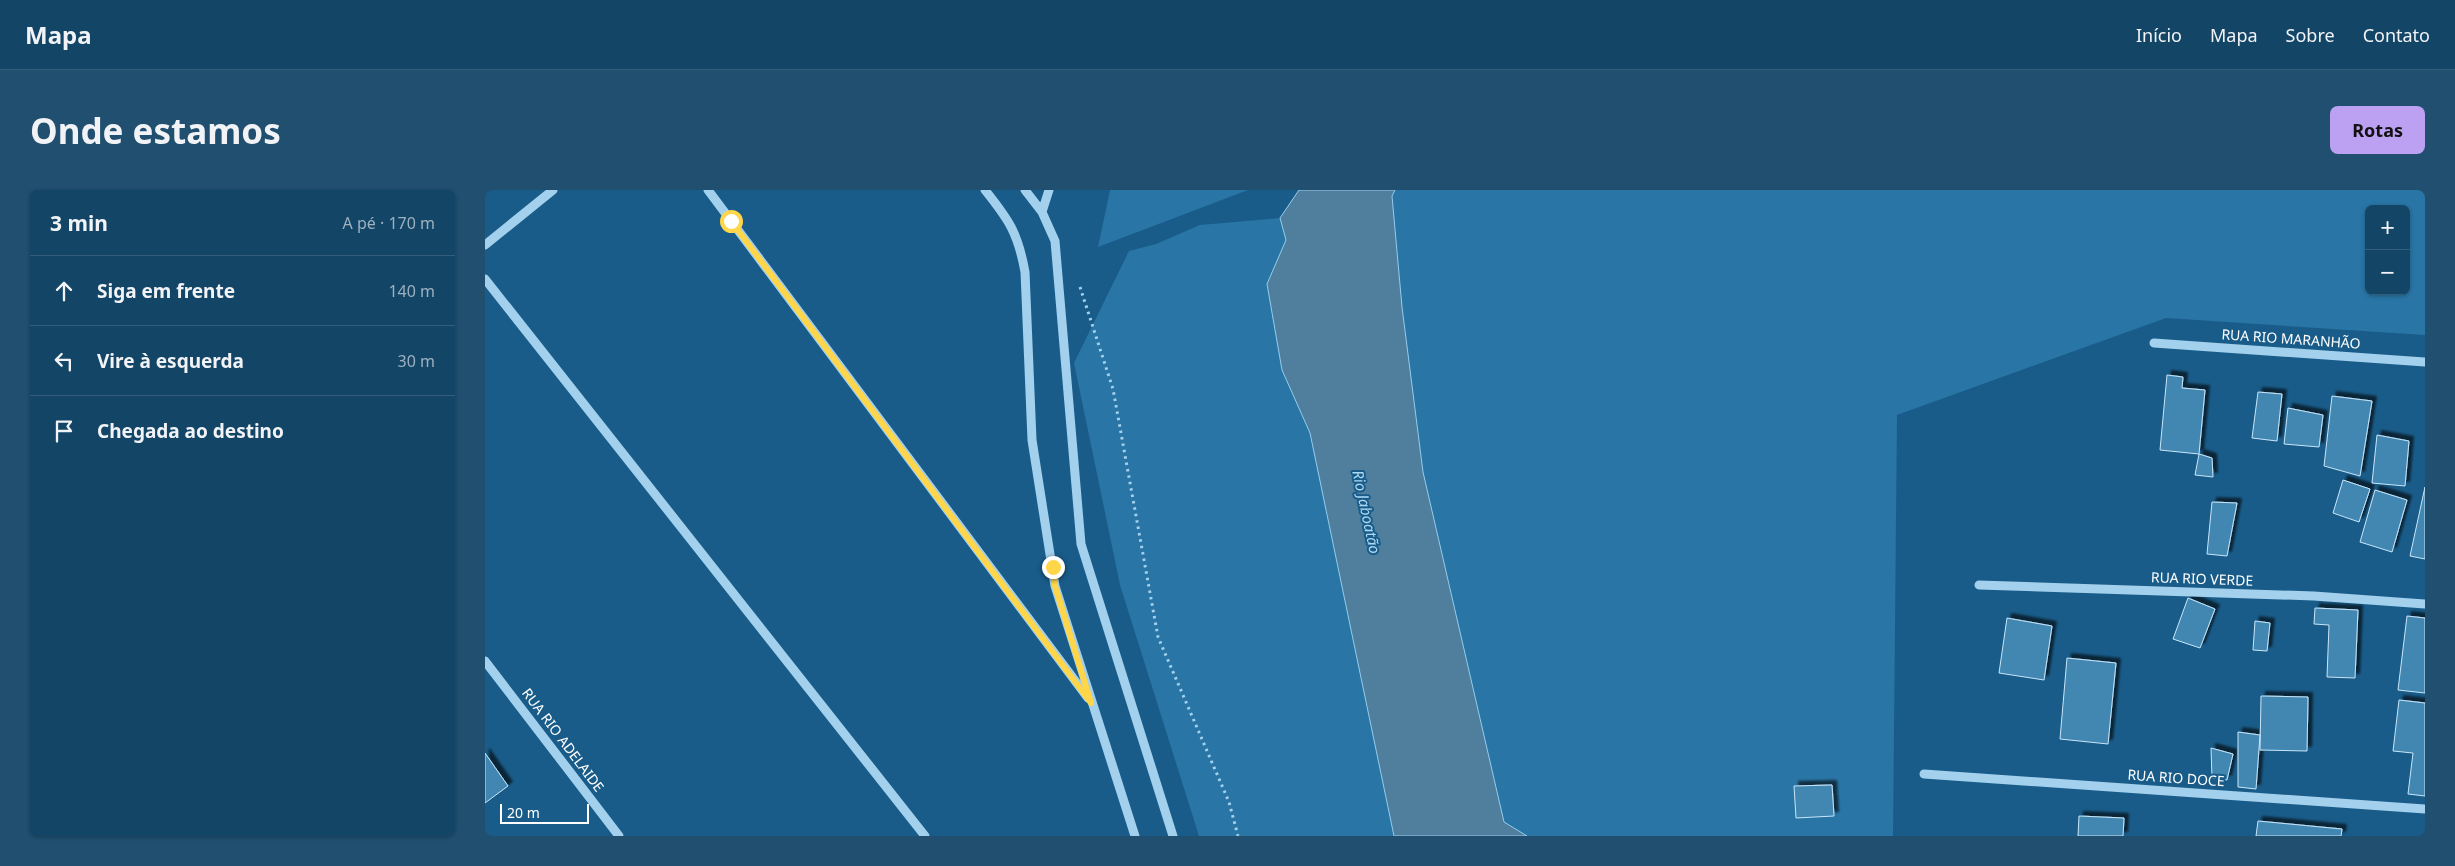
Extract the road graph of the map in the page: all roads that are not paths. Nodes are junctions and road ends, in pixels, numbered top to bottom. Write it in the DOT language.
graph roads {
  1 [pos="553,190"];
  2 [pos="707,190"];
  3 [pos="985,190"];
  4 [pos="1025,190"];
  5 [pos="1049,190"];
  6 [pos="1042,212"];
  7 [pos="485,245"];
  8 [pos="485,279"];
  9 [pos="2154,343"];
  10 [pos="2425,362"];
  11 [pos="1979,585"];
  12 [pos="2425,604"];
  13 [pos="485,661"];
  14 [pos="1091,703"];
  15 [pos="1924,774"];
  16 [pos="2425,809"];
  17 [pos="619,836"];
  18 [pos="925,836"];
  19 [pos="1135,836"];
  20 [pos="1173,836"];
  1 -- 7 [label="street"];
  2 -- 14 [label="street"];
  3 -- 14 [label="street"];
  4 -- 6 [label="street"];
  5 -- 6 [label="street"];
  6 -- 20 [label="street"];
  8 -- 18 [label="street"];
  9 -- 10 [label="street, RUA RIO MARANHÃO"];
  11 -- 12 [label="street, RUA RIO VERDE"];
  13 -- 17 [label="street, RUA RIO ADELAIDE"];
  14 -- 19 [label="street"];
  15 -- 16 [label="street, RUA RIO DOCE"];
}
